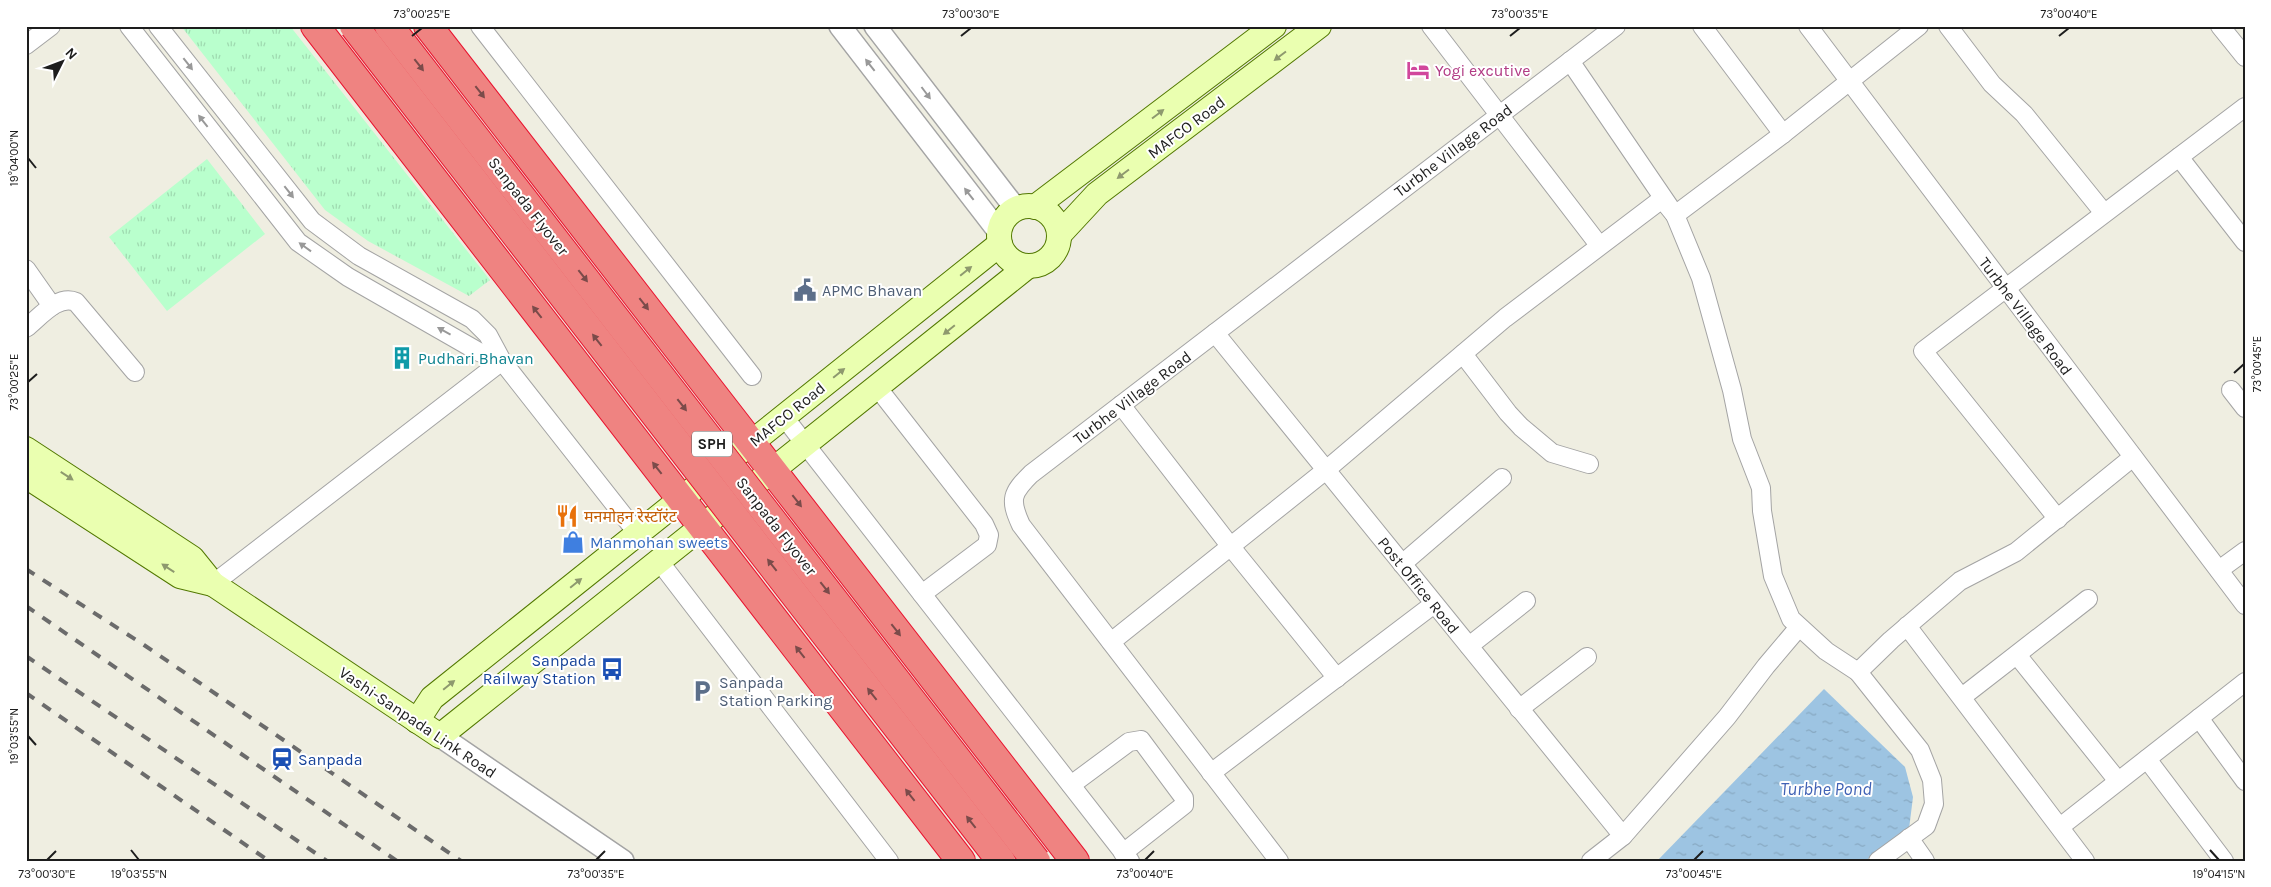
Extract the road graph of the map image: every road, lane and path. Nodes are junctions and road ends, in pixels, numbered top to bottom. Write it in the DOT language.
graph roads {
  1 [pos="51,26"];
  2 [pos="129,26"];
  3 [pos="158,26"];
  4 [pos="315,26"];
  5 [pos="354,26"];
  6 [pos="389,26"];
  7 [pos="428,26"];
  8 [pos="480,26"];
  9 [pos="840,26"];
  10 [pos="876,26"];
  11 [pos="1274,26"];
  12 [pos="1319,26"];
  13 [pos="1431,26"];
  14 [pos="1616,26"];
  15 [pos="1702,26"];
  16 [pos="1808,26"];
  17 [pos="1919,26"];
  18 [pos="1948,26"];
  19 [pos="2220,26"];
  20 [pos="26,45"];
  21 [pos="2245,57"];
  22 [pos="1570,61"];
  23 [pos="1850,82"];
  24 [pos="2245,107"];
  25 [pos="1499,115"];
  26 [pos="1784,134"];
  27 [pos="2179,157"];
  28 [pos="1025,208"];
  29 [pos="2104,214"];
  30 [pos="1675,215"];
  31 [pos="1059,235"];
  32 [pos="1000,238"];
  33 [pos="2245,242"];
  34 [pos="1599,245"];
  35 [pos="1028,266"];
  36 [pos="26,269"];
  37 [pos="2005,288"];
  38 [pos="52,306"];
  39 [pos="26,328"];
  40 [pos="666,332"];
  41 [pos="1215,333"];
  42 [pos="1463,354"];
  43 [pos="502,361"];
  44 [pos="134,372"];
  45 [pos="752,376"];
  46 [pos="594,387"];
  47 [pos="877,387"];
  48 [pos="2231,390"];
  49 [pos="1121,405"];
  50 [pos="2245,408"];
  51 [pos="784,417"];
  52 [pos="752,443"];
  53 [pos="805,444"];
  54 [pos="26,449"];
  55 [pos="2133,457"];
  56 [pos="1589,464"];
  57 [pos="773,470"];
  58 [pos="1326,470"];
  59 [pos="26,476"];
  60 [pos="1502,478"];
  61 [pos="681,499"];
  62 [pos="2058,519"];
  63 [pos="702,526"];
  64 [pos="638,534"];
  65 [pos="1231,547"];
  66 [pos="2245,551"];
  67 [pos="659,561"];
  68 [pos="1402,564"];
  69 [pos="2219,570"];
  70 [pos="213,584"];
  71 [pos="922,594"];
  72 [pos="2088,599"];
  73 [pos="1526,601"];
  74 [pos="1434,604"];
  75 [pos="2245,605"];
  76 [pos="1907,626"];
  77 [pos="1799,627"];
  78 [pos="1110,642"];
  79 [pos="1469,646"];
  80 [pos="2017,655"];
  81 [pos="1587,657"];
  82 [pos="1858,672"];
  83 [pos="1336,678"];
  84 [pos="2245,682"];
  85 [pos="1962,696"];
  86 [pos="1519,709"];
  87 [pos="2199,718"];
  88 [pos="417,721"];
  89 [pos="440,736"];
  90 [pos="2147,760"];
  91 [pos="1211,773"];
  92 [pos="2245,781"];
  93 [pos="2118,782"];
  94 [pos="1071,785"];
  95 [pos="2060,827"];
  96 [pos="1623,836"];
  97 [pos="1909,838"];
  98 [pos="1126,857"];
  99 [pos="623,861"];
  100 [pos="889,861"];
  101 [pos="961,861"];
  102 [pos="1001,861"];
  103 [pos="1036,861"];
  104 [pos="1075,861"];
  105 [pos="1279,861"];
  106 [pos="1591,861"];
  107 [pos="1878,861"];
  108 [pos="1925,861"];
  109 [pos="2085,861"];
  110 [pos="2224,861"];
  1 -- 20 [label="street"];
  43 -- 2 [label="street, one-way"];
  3 -- 43 [label="street, one-way"];
  46 -- 4 [label="highway, one-way"];
  102 -- 5 [label="highway, Sanpada Flyover / SPH, one-way, bridge"];
  6 -- 103 [label="highway, Sanpada Flyover / SPH, one-way, bridge"];
  7 -- 40 [label="highway, one-way"];
  8 -- 45 [label="street"];
  32 -- 9 [label="street, one-way"];
  10 -- 28 [label="street, one-way"];
  28 -- 11 [label="main road, MAFCO Road, one-way"];
  12 -- 31 [label="main road, MAFCO Road, one-way"];
  13 -- 25 [label="street"];
  14 -- 22 [label="street, Turbhe Village Road"];
  15 -- 26 [label="street"];
  16 -- 23 [label="street, Turbhe Village Road"];
  17 -- 23 [label="street"];
  18 -- 29 [label="street"];
  19 -- 21 [label="street"];
  22 -- 25 [label="street, Turbhe Village Road"];
  22 -- 30 [label="street"];
  23 -- 26 [label="street"];
  23 -- 37 [label="street, Turbhe Village Road"];
  24 -- 27 [label="street"];
  25 -- 34 [label="street"];
  25 -- 41 [label="street, Turbhe Village Road"];
  26 -- 30 [label="street"];
  27 -- 29 [label="street"];
  27 -- 33 [label="street"];
  28 -- 31 [label="main road"];
  28 -- 32 [label="main road"];
  29 -- 37 [label="street"];
  30 -- 34 [label="street"];
  30 -- 77 [label="street"];
  31 -- 35 [label="main road"];
  32 -- 35 [label="main road"];
  51 -- 32 [label="main road, MAFCO Road, one-way"];
  34 -- 42 [label="street"];
  35 -- 47 [label="main road, one-way"];
  36 -- 38 [label="street"];
  37 -- 55 [label="street, Turbhe Village Road"];
  37 -- 62 [label="street"];
  38 -- 39 [label="street"];
  38 -- 44 [label="street"];
  40 -- 46 [label="highway"];
  40 -- 52 [label="highway"];
  41 -- 49 [label="street, Turbhe Village Road"];
  41 -- 58 [label="street, Post Office Road"];
  42 -- 56 [label="street"];
  42 -- 58 [label="street"];
  43 -- 64 [label="street"];
  43 -- 70 [label="street"];
  61 -- 46 [label="highway, one-way"];
  47 -- 53 [label="main road"];
  47 -- 71 [label="street"];
  48 -- 50 [label="street"];
  49 -- 65 [label="street"];
  49 -- 78 [label="street, Turbhe Village Road"];
  51 -- 52 [label="main road, MAFCO Road"];
  51 -- 53 [label="street"];
  52 -- 57 [label="highway"];
  52 -- 61 [label="main road, MAFCO Road"];
  53 -- 57 [label="main road"];
  53 -- 71 [label="street"];
  54 -- 70 [label="main road, Vashi-Sanpada Link Road, one-way"];
  55 -- 62 [label="street"];
  55 -- 69 [label="street, Turbhe Village Road"];
  57 -- 63 [label="main road"];
  57 -- 104 [label="highway, one-way"];
  58 -- 65 [label="street"];
  58 -- 68 [label="street, Post Office Road"];
  70 -- 59 [label="main road, Vashi-Sanpada Link Road, one-way"];
  60 -- 68 [label="street"];
  61 -- 63 [label="highway"];
  61 -- 64 [label="main road, MAFCO Road"];
  62 -- 76 [label="street"];
  63 -- 67 [label="main road"];
  101 -- 63 [label="highway, one-way"];
  88 -- 64 [label="main road, MAFCO Road, one-way"];
  65 -- 78 [label="street"];
  65 -- 83 [label="street"];
  66 -- 69 [label="street"];
  67 -- 89 [label="main road"];
  67 -- 100 [label="street"];
  68 -- 74 [label="street, Post Office Road"];
  69 -- 75 [label="street, Turbhe Village Road"];
  70 -- 88 [label="main road, Vashi-Sanpada Link Road"];
  71 -- 94 [label="street"];
  72 -- 80 [label="street"];
  73 -- 79 [label="street"];
  74 -- 79 [label="street, Post Office Road"];
  74 -- 83 [label="street"];
  76 -- 82 [label="street"];
  76 -- 85 [label="street"];
  77 -- 82 [label="street"];
  77 -- 96 [label="street"];
  78 -- 91 [label="street, Turbhe Village Road"];
  79 -- 86 [label="street, Post Office Road"];
  80 -- 85 [label="street"];
  80 -- 93 [label="street"];
  81 -- 86 [label="street"];
  82 -- 97 [label="street"];
  83 -- 91 [label="street"];
  84 -- 87 [label="street"];
  85 -- 95 [label="street"];
  86 -- 96 [label="street, Post Office Road"];
  87 -- 90 [label="street"];
  87 -- 92 [label="street"];
  88 -- 89 [label="main road, Vashi-Sanpada Link Road"];
  89 -- 99 [label="street, Vashi-Sanpada Link Road"];
  90 -- 93 [label="street"];
  90 -- 110 [label="street"];
  91 -- 105 [label="street, Turbhe Village Road"];
  93 -- 95 [label="street"];
  94 -- 98 [label="street"];
  94 -- 98 [label="street"];
  95 -- 109 [label="street"];
  96 -- 106 [label="street"];
  97 -- 107 [label="street"];
  97 -- 108 [label="street"];
}
